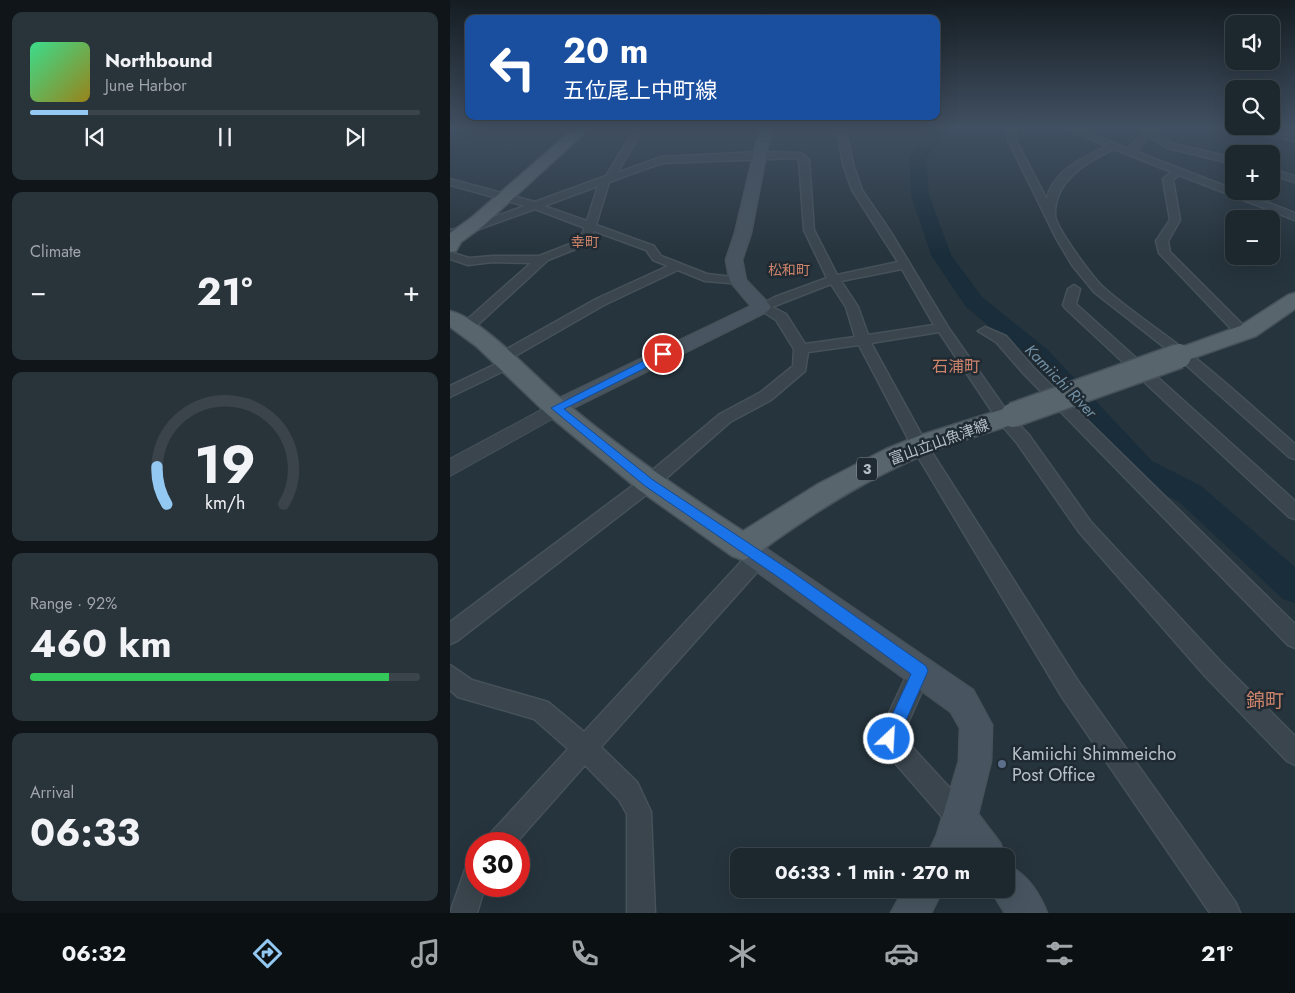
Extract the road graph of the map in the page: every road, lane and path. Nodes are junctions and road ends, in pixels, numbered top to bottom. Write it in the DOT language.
graph roads {
  1 [pos="536,170"];
  2 [pos="612,170"];
  3 [pos="632,170"];
  4 [pos="757,170"];
  5 [pos="805,170"];
  6 [pos="850,170"];
  7 [pos="1028,170"];
  8 [pos="1073,170"];
  9 [pos="1175,170"];
  10 [pos="1179,171"];
  11 [pos="1280,175"];
  12 [pos="607,178"];
  13 [pos="1295,179"];
  14 [pos="450,182"];
  15 [pos="506,196"];
  16 [pos="534,205"];
  17 [pos="1051,214"];
  18 [pos="1293,214"];
  19 [pos="589,227"];
  20 [pos="457,232"];
  21 [pos="450,247"];
  22 [pos="450,255"];
  23 [pos="542,260"];
  24 [pos="904,265"];
  25 [pos="678,266"];
  26 [pos="834,280"];
  27 [pos="738,281"];
  28 [pos="1074,289"];
  29 [pos="1295,299"];
  30 [pos="762,307"];
  31 [pos="458,323"];
  32 [pos="942,327"];
  33 [pos="985,331"];
  34 [pos="1243,333"];
  35 [pos="863,340"];
  36 [pos="801,348"];
  37 [pos="1180,355"];
  38 [pos="506,360"];
  39 [pos="450,392"];
  40 [pos="556,408"];
  41 [pos="1009,416"];
  42 [pos="920,446"];
  43 [pos="1295,453"];
  44 [pos="450,468"];
  45 [pos="649,483"];
  46 [pos="1295,512"];
  47 [pos="751,552"];
  48 [pos="450,634"];
  49 [pos="1295,638"];
  50 [pos="920,671"];
  51 [pos="450,676"];
  52 [pos="585,748"];
  53 [pos="1295,753"];
  54 [pos="959,817"];
  55 [pos="509,832"];
  56 [pos="950,848"];
  57 [pos="981,848"];
  58 [pos="1015,895"];
  59 [pos="468,897"];
  60 [pos="919,898"];
  61 [pos="463,913"];
  62 [pos="640,913"];
  63 [pos="910,913"];
  64 [pos="1028,913"];
  65 [pos="1226,913"];
  1 -- 15 [label="main road"];
  2 -- 12 [label="street"];
  3 -- 12 [label="street"];
  4 -- 27 [label="main road"];
  5 -- 26 [label="street"];
  6 -- 24 [label="street"];
  7 -- 17 [label="street"];
  8 -- 17 [label="street"];
  9 -- 10 [label="street"];
  10 -- 18 [label="street"];
  10 -- 34 [label="street"];
  11 -- 13 [label="street"];
  12 -- 16 [label="street"];
  12 -- 19 [label="street"];
  14 -- 15 [label="street"];
  15 -- 16 [label="street"];
  15 -- 20 [label="main road"];
  16 -- 19 [label="street"];
  16 -- 20 [label="street"];
  17 -- 37 [label="street"];
  19 -- 23 [label="street"];
  19 -- 25 [label="street"];
  20 -- 21 [label="main road"];
  22 -- 23 [label="street"];
  23 -- 31 [label="street"];
  24 -- 26 [label="street"];
  24 -- 32 [label="street"];
  25 -- 27 [label="street"];
  25 -- 38 [label="street"];
  26 -- 30 [label="street"];
  26 -- 35 [label="street"];
  27 -- 30 [label="main road"];
  28 -- 46 [label="street"];
  29 -- 34 [label="main road, 富山立山魚津線 / 3"];
  30 -- 36 [label="street"];
  30 -- 40 [label="main road"];
  31 -- 38 [label="main road"];
  32 -- 35 [label="street"];
  32 -- 41 [label="street"];
  33 -- 49 [label="street"];
  34 -- 37 [label="main road, 富山立山魚津線 / 3"];
  35 -- 36 [label="street"];
  35 -- 42 [label="street"];
  36 -- 45 [label="street"];
  37 -- 41 [label="main road, 富山立山魚津線 / 3, bridge"];
  37 -- 43 [label="street"];
  38 -- 39 [label="street"];
  38 -- 40 [label="main road"];
  40 -- 44 [label="street"];
  40 -- 45 [label="main road"];
  41 -- 42 [label="main road, 富山立山魚津線 / 3"];
  41 -- 53 [label="street"];
  42 -- 47 [label="main road, 富山立山魚津線 / 3"];
  42 -- 65 [label="street"];
  45 -- 47 [label="main road"];
  45 -- 48 [label="street"];
  47 -- 50 [label="main road"];
  47 -- 52 [label="street"];
  50 -- 54 [label="main road"];
  50 -- 54 [label="street"];
  51 -- 52 [label="street"];
  52 -- 55 [label="street"];
  52 -- 62 [label="street"];
  54 -- 56 [label="main road"];
  54 -- 57 [label="main road"];
  58 -- 64 [label="main road"];
  59 -- 61 [label="street"];
  60 -- 63 [label="main road"];
}
